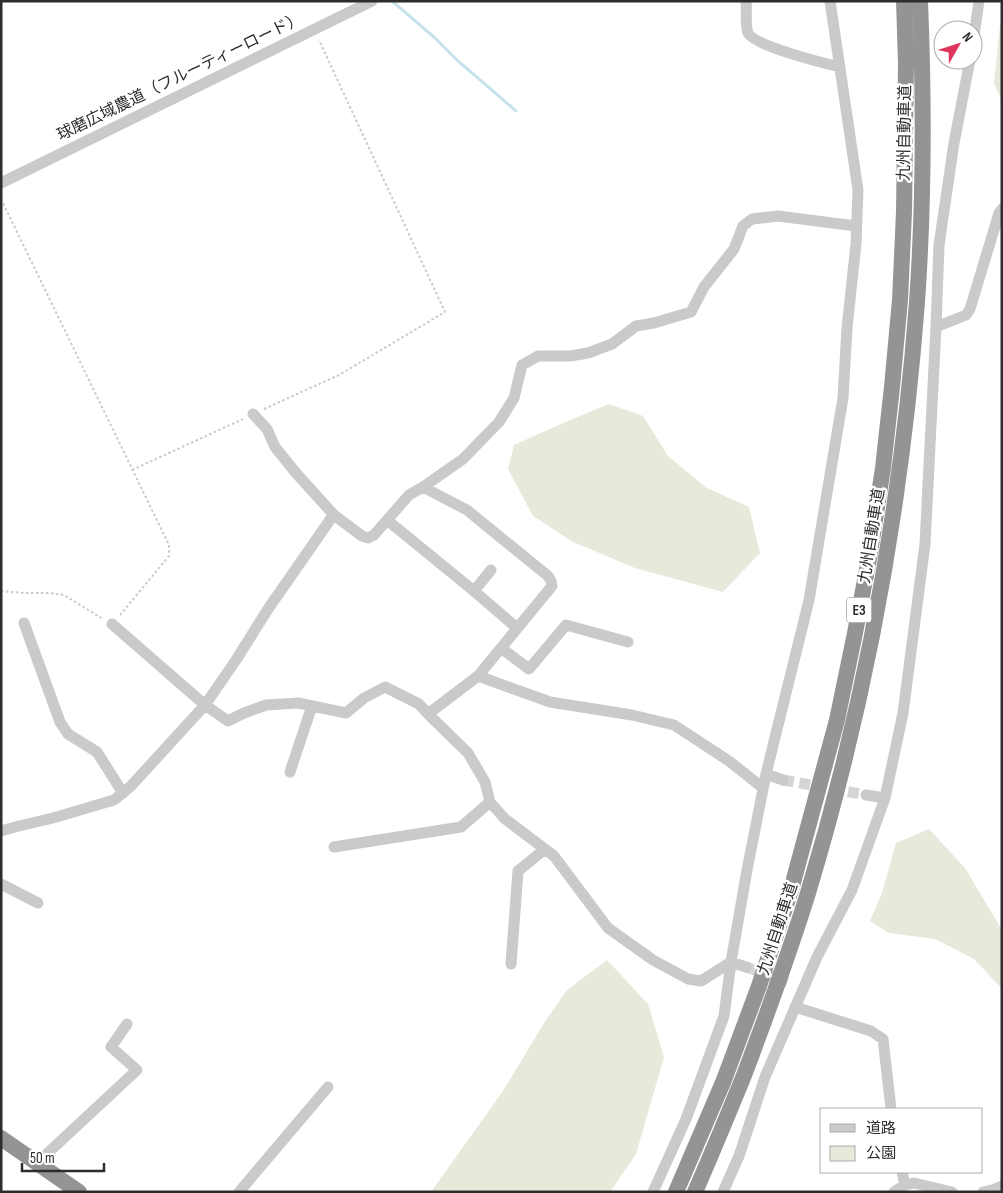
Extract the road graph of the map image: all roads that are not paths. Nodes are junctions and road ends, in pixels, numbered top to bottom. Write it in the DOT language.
graph roads {
  1 [pos="372,1"];
  2 [pos="746,1"];
  3 [pos="830,1"];
  4 [pos="899,1"];
  5 [pos="904,1"];
  6 [pos="920,1"];
  7 [pos="979,1"];
  8 [pos="976,20"];
  9 [pos="906,63"];
  10 [pos="840,67"];
  11 [pos="968,70"];
  12 [pos="1,183"];
  13 [pos="1002,209"];
  14 [pos="856,226"];
  15 [pos="936,327"];
  16 [pos="253,414"];
  17 [pos="424,487"];
  18 [pos="334,516"];
  19 [pos="387,520"];
  20 [pos="491,570"];
  21 [pos="474,591"];
  22 [pos="24,623"];
  23 [pos="112,624"];
  24 [pos="517,628"];
  25 [pos="628,642"];
  26 [pos="501,648"];
  27 [pos="478,676"];
  28 [pos="205,705"];
  29 [pos="312,706"];
  30 [pos="428,714"];
  31 [pos="290,772"];
  32 [pos="766,774"];
  33 [pos="783,780"];
  34 [pos="763,788"];
  35 [pos="123,793"];
  36 [pos="866,795"];
  37 [pos="885,798"];
  38 [pos="490,802"];
  39 [pos="1,831"];
  40 [pos="334,846"];
  41 [pos="544,849"];
  42 [pos="1,884"];
  43 [pos="38,903"];
  44 [pos="731,962"];
  45 [pos="511,964"];
  46 [pos="746,967"];
  47 [pos="791,983"];
  48 [pos="803,988"];
  49 [pos="794,1007"];
  50 [pos="127,1024"];
  51 [pos="328,1087"];
  52 [pos="892,1108"];
  53 [pos="1,1138"];
  54 [pos="37,1163"];
  55 [pos="902,1173"];
  56 [pos="905,1185"];
  57 [pos="1002,1186"];
  58 [pos="79,1192"];
  59 [pos="239,1192"];
  60 [pos="653,1192"];
  61 [pos="676,1192"];
  62 [pos="695,1192"];
  63 [pos="723,1192"];
  64 [pos="894,1192"];
  65 [pos="952,1192"];
  66 [pos="983,1192"];
  1 -- 12 [label="street, 球磨広域農道（フルーティーロード）"];
  2 -- 10 [label="street"];
  3 -- 10 [label="street"];
  4 -- 9 [label="highway"];
  5 -- 9 [label="highway, 九州自動車道 / E3"];
  6 -- 62 [label="highway, 九州自動車道 / E3"];
  7 -- 8 [label="street"];
  9 -- 61 [label="highway, 九州自動車道 / E3"];
  10 -- 14 [label="street"];
  11 -- 15 [label="street"];
  13 -- 15 [label="street"];
  14 -- 17 [label="street"];
  14 -- 32 [label="street"];
  15 -- 37 [label="street"];
  16 -- 18 [label="street"];
  17 -- 19 [label="street"];
  17 -- 24 [label="street"];
  18 -- 19 [label="street"];
  18 -- 28 [label="street"];
  19 -- 21 [label="street"];
  20 -- 21 [label="street"];
  21 -- 24 [label="street"];
  22 -- 35 [label="street"];
  23 -- 28 [label="street"];
  24 -- 26 [label="street"];
  25 -- 26 [label="street"];
  26 -- 27 [label="street"];
  27 -- 30 [label="street"];
  27 -- 34 [label="street"];
  28 -- 29 [label="street"];
  28 -- 35 [label="street"];
  29 -- 30 [label="street"];
  29 -- 31 [label="street"];
  30 -- 38 [label="street"];
  32 -- 33 [label="street"];
  32 -- 34 [label="street"];
  34 -- 44 [label="street"];
  35 -- 39 [label="street"];
  36 -- 37 [label="street"];
  37 -- 48 [label="street"];
  38 -- 40 [label="street"];
  38 -- 41 [label="street"];
  41 -- 44 [label="street"];
  41 -- 45 [label="street"];
  42 -- 43 [label="street"];
  44 -- 46 [label="street"];
  44 -- 60 [label="street"];
  47 -- 48 [label="street"];
  48 -- 49 [label="street"];
  49 -- 52 [label="street"];
  49 -- 63 [label="street"];
  50 -- 54 [label="street"];
  51 -- 59 [label="street"];
  53 -- 54 [label="highway"];
  54 -- 58 [label="highway"];
  55 -- 56 [label="street"];
  56 -- 64 [label="street"];
  56 -- 65 [label="street"];
  57 -- 66 [label="street"];
}
